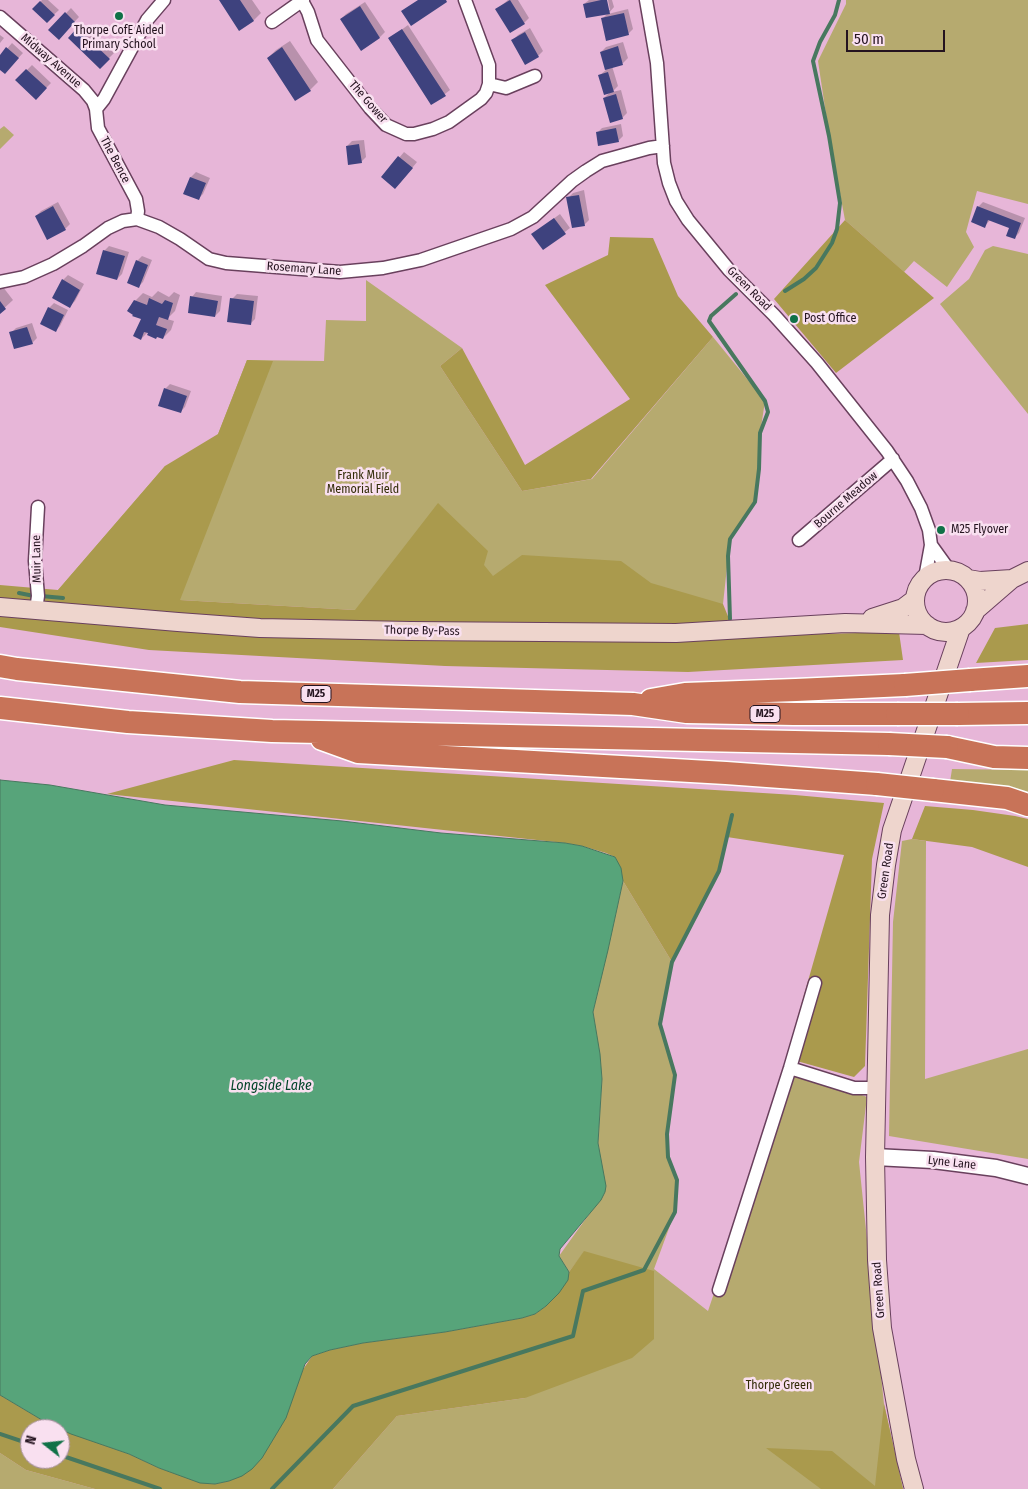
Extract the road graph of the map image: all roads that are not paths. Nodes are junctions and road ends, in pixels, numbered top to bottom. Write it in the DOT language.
graph roads {
  1 [pos="164,0"];
  2 [pos="302,0"];
  3 [pos="465,0"];
  4 [pos="646,0"];
  5 [pos="0,17"];
  6 [pos="272,22"];
  7 [pos="535,76"];
  8 [pos="489,84"];
  9 [pos="96,109"];
  10 [pos="663,146"];
  11 [pos="137,219"];
  12 [pos="0,282"];
  13 [pos="893,459"];
  14 [pos="38,508"];
  15 [pos="799,540"];
  16 [pos="931,545"];
  17 [pos="949,570"];
  18 [pos="1020,575"];
  19 [pos="925,578"];
  20 [pos="968,579"];
  21 [pos="915,599"];
  22 [pos="0,607"];
  23 [pos="36,610"];
  24 [pos="975,611"];
  25 [pos="845,623"];
  26 [pos="932,628"];
  27 [pos="962,628"];
  28 [pos="948,663"];
  29 [pos="0,666"];
  30 [pos="1028,676"];
  31 [pos="632,704"];
  32 [pos="0,708"];
  33 [pos="1028,713"];
  34 [pos="302,732"];
  35 [pos="1028,745"];
  36 [pos="946,746"];
  37 [pos="1028,758"];
  38 [pos="1028,805"];
  39 [pos="815,982"];
  40 [pos="790,1068"];
  41 [pos="877,1088"];
  42 [pos="875,1156"];
  43 [pos="1028,1176"];
  44 [pos="719,1290"];
  45 [pos="914,1489"];
  1 -- 9 [label="street"];
  2 -- 6 [label="street, The Gower"];
  2 -- 8 [label="street, The Gower"];
  3 -- 8 [label="street"];
  4 -- 10 [label="street, Green Road"];
  5 -- 9 [label="street, Midway Avenue"];
  7 -- 8 [label="street"];
  9 -- 11 [label="street, The Bence"];
  10 -- 11 [label="street, Rosemary Lane"];
  10 -- 13 [label="street, Green Road"];
  11 -- 12 [label="street"];
  13 -- 15 [label="street, Bourne Meadow"];
  13 -- 16 [label="street, Green Road"];
  14 -- 23 [label="street, Muir Lane"];
  16 -- 17 [label="street, Green Road"];
  16 -- 19 [label="street, Green Road"];
  17 -- 19 [label="main road"];
  17 -- 20 [label="main road"];
  18 -- 20 [label="main road"];
  18 -- 24 [label="main road"];
  19 -- 21 [label="main road"];
  20 -- 24 [label="main road"];
  21 -- 25 [label="main road, Thorpe By-Pass"];
  21 -- 26 [label="main road"];
  22 -- 23 [label="main road, Thorpe By-Pass"];
  23 -- 25 [label="main road, Thorpe By-Pass"];
  24 -- 27 [label="main road"];
  25 -- 26 [label="main road, Thorpe By-Pass"];
  26 -- 27 [label="main road"];
  26 -- 28 [label="main road"];
  27 -- 28 [label="main road, Green Road"];
  28 -- 41 [label="main road, Green Road"];
  29 -- 31 [label="highway, M25"];
  30 -- 31 [label="highway, bridge"];
  31 -- 33 [label="highway, M25, bridge"];
  32 -- 34 [label="highway"];
  34 -- 36 [label="highway, bridge"];
  34 -- 38 [label="highway, bridge"];
  35 -- 36 [label="highway"];
  36 -- 37 [label="highway"];
  39 -- 40 [label="street"];
  40 -- 41 [label="street"];
  40 -- 44 [label="street"];
  41 -- 42 [label="main road, Green Road"];
  42 -- 43 [label="street, Lyne Lane"];
  42 -- 45 [label="main road, Green Road"];
}
